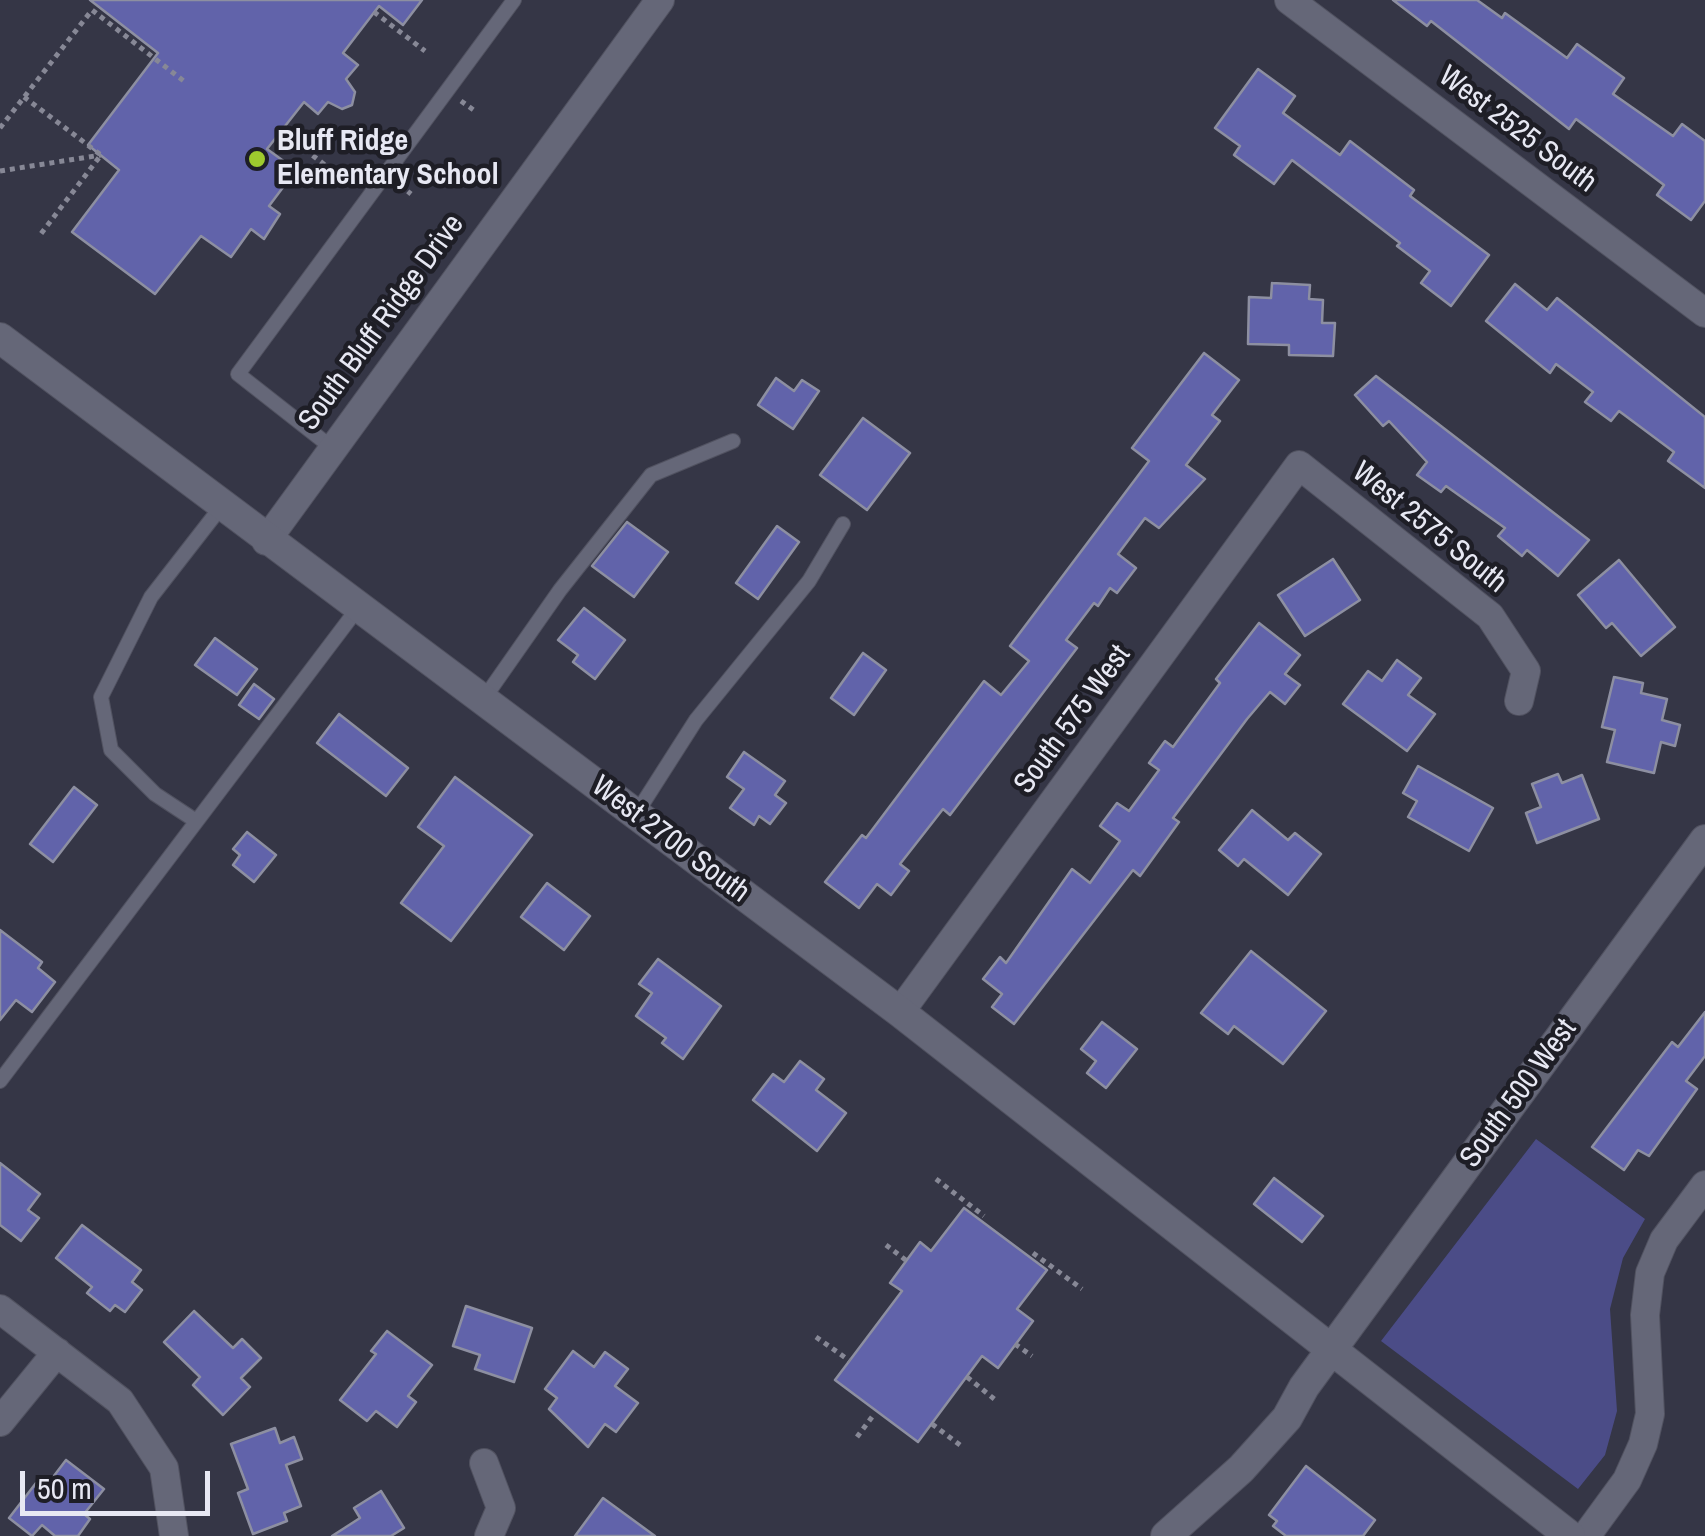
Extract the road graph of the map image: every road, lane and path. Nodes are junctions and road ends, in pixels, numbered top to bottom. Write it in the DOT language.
graph roads {
  1 [pos="514,0"];
  2 [pos="660,0"];
  3 [pos="1290,0"];
  4 [pos="374,12"];
  5 [pos="424,51"];
  6 [pos="184,82"];
  7 [pos="24,97"];
  8 [pos="0,128"];
  9 [pos="281,131"];
  10 [pos="101,155"];
  11 [pos="0,171"];
  12 [pos="334,172"];
  13 [pos="40,235"];
  14 [pos="1705,313"];
  15 [pos="0,338"];
  16 [pos="732,442"];
  17 [pos="331,447"];
  18 [pos="1299,466"];
  19 [pos="221,507"];
  20 [pos="843,524"];
  21 [pos="266,542"];
  22 [pos="358,608"];
  23 [pos="482,701"];
  24 [pos="1519,702"];
  25 [pos="636,815"];
  26 [pos="196,821"];
  27 [pos="1705,840"];
  28 [pos="900,1012"];
  29 [pos="0,1081"];
  30 [pos="936,1179"];
  31 [pos="1705,1184"];
  32 [pos="984,1216"];
  33 [pos="886,1245"];
  34 [pos="1034,1253"];
  35 [pos="907,1260"];
  36 [pos="1082,1289"];
  37 [pos="0,1308"];
  38 [pos="816,1337"];
  39 [pos="1016,1344"];
  40 [pos="1334,1349"];
  41 [pos="58,1352"];
  42 [pos="1032,1356"];
  43 [pos="850,1361"];
  44 [pos="967,1377"];
  45 [pos="998,1402"];
  46 [pos="875,1413"];
  47 [pos="0,1422"];
  48 [pos="932,1424"];
  49 [pos="857,1437"];
  50 [pos="964,1448"];
  51 [pos="484,1463"];
  52 [pos="174,1536"];
  53 [pos="489,1536"];
  54 [pos="1166,1536"];
  55 [pos="1570,1536"];
  56 [pos="1586,1536"];
  1 -- 17 [label="lane"];
  2 -- 17 [label="street, South Bluff Ridge Drive"];
  3 -- 14 [label="street, West 2525 South"];
  4 -- 5 [label="path"];
  6 -- 7 [label="path"];
  7 -- 8 [label="path"];
  7 -- 10 [label="path"];
  9 -- 12 [label="path"];
  10 -- 11 [label="path"];
  10 -- 13 [label="path"];
  15 -- 19 [label="main road, West 2700 South"];
  16 -- 23 [label="lane"];
  17 -- 21 [label="street, South Bluff Ridge Drive"];
  18 -- 24 [label="street, West 2575 South"];
  18 -- 28 [label="street, South 575 West"];
  19 -- 21 [label="main road, West 2700 South"];
  19 -- 26 [label="lane"];
  20 -- 25 [label="lane"];
  21 -- 22 [label="main road, West 2700 South"];
  22 -- 23 [label="main road, West 2700 South"];
  22 -- 26 [label="lane"];
  23 -- 25 [label="main road, West 2700 South"];
  25 -- 28 [label="main road, West 2700 South"];
  26 -- 29 [label="lane"];
  27 -- 40 [label="main road, South 500 West"];
  28 -- 40 [label="main road, West 2700 South"];
  30 -- 32 [label="path"];
  31 -- 56 [label="street"];
  33 -- 35 [label="path"];
  34 -- 36 [label="path"];
  37 -- 41 [label="street"];
  38 -- 43 [label="path"];
  39 -- 42 [label="path"];
  40 -- 54 [label="main road, South 500 West"];
  40 -- 55 [label="main road, West 2700 South"];
  41 -- 47 [label="street"];
  41 -- 52 [label="street"];
  44 -- 45 [label="path"];
  46 -- 49 [label="path"];
  48 -- 50 [label="path"];
  51 -- 53 [label="street"];
}
